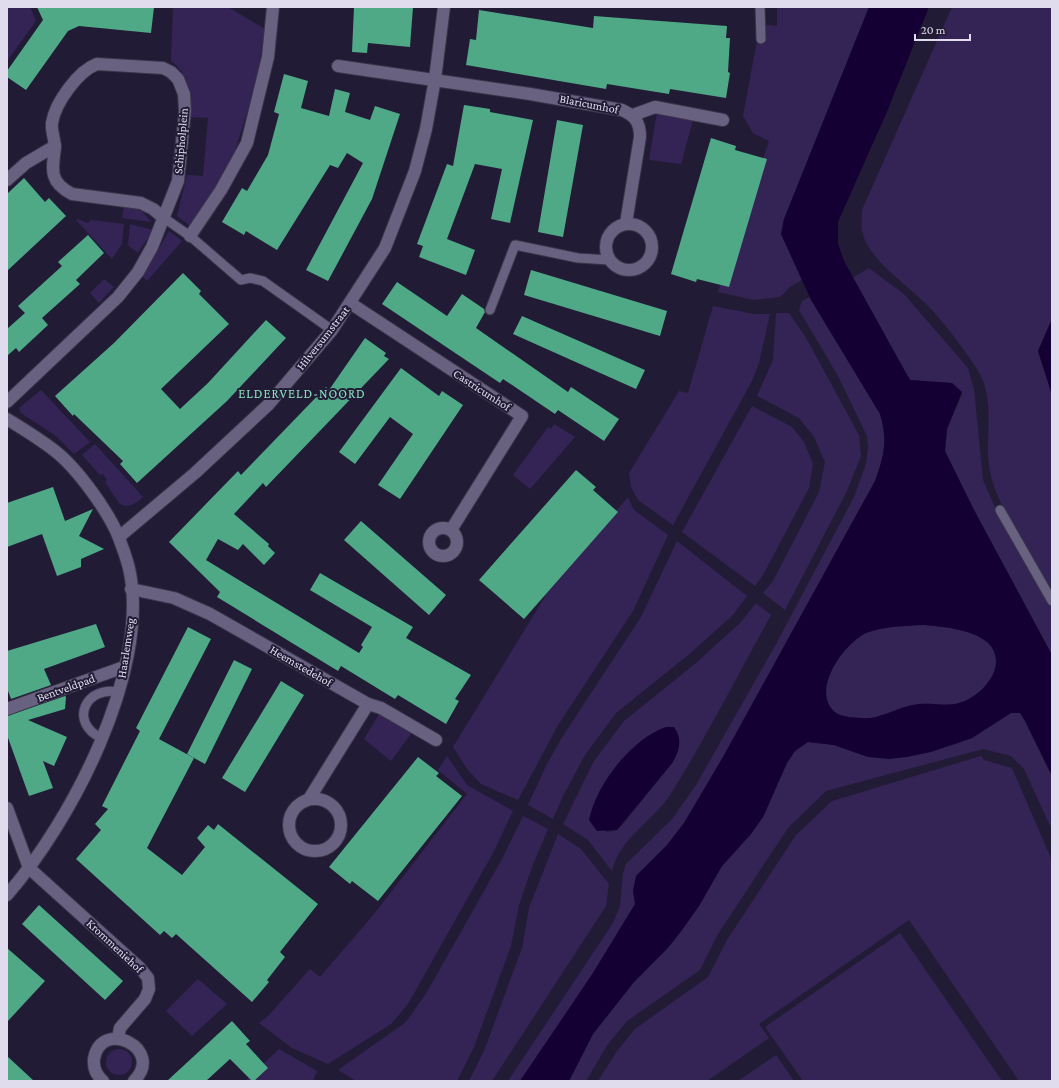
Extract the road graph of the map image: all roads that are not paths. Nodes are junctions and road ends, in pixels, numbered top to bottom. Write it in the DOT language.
graph roads {
  1 [pos="273,7"];
  2 [pos="444,7"];
  3 [pos="760,7"];
  4 [pos="761,39"];
  5 [pos="338,66"];
  6 [pos="435,79"];
  7 [pos="633,115"];
  8 [pos="723,120"];
  9 [pos="55,146"];
  10 [pos="7,180"];
  11 [pos="164,218"];
  12 [pos="626,223"];
  13 [pos="190,236"];
  14 [pos="609,260"];
  15 [pos="350,303"];
  16 [pos="490,310"];
  17 [pos="332,330"];
  18 [pos="7,402"];
  19 [pos="7,419"];
  20 [pos="1000,510"];
  21 [pos="451,530"];
  22 [pos="119,536"];
  23 [pos="131,589"];
  24 [pos="1052,601"];
  25 [pos="124,667"];
  26 [pos="118,692"];
  27 [pos="368,704"];
  28 [pos="7,709"];
  29 [pos="101,738"];
  30 [pos="436,740"];
  31 [pos="309,799"];
  32 [pos="7,808"];
  33 [pos="29,868"];
  34 [pos="7,895"];
  35 [pos="118,1038"];
  36 [pos="103,1081"];
  37 [pos="134,1081"];
  1 -- 13 [label="street"];
  2 -- 6 [label="street, Hilversumstraat"];
  3 -- 4 [label="lane"];
  5 -- 6 [label="street"];
  6 -- 7 [label="street, Blaricumhof"];
  6 -- 15 [label="street, Hilversumstraat"];
  7 -- 8 [label="street"];
  7 -- 12 [label="street, Blaricumhof"];
  9 -- 10 [label="street"];
  9 -- 11 [label="street, Schipholplein"];
  9 -- 11 [label="street, Schipholplein"];
  11 -- 13 [label="lane"];
  11 -- 18 [label="street, Schipholplein"];
  12 -- 14 [label="street"];
  12 -- 14 [label="street"];
  13 -- 17 [label="lane"];
  14 -- 16 [label="lane"];
  15 -- 17 [label="street, Hilversumstraat"];
  15 -- 21 [label="street, Castricumhof"];
  17 -- 22 [label="street, Hilversumstraat"];
  19 -- 22 [label="street, Haarlemweg"];
  20 -- 24 [label="lane"];
  22 -- 23 [label="street, Haarlemweg"];
  23 -- 25 [label="street, Haarlemweg"];
  23 -- 27 [label="street, Heemstedehof"];
  25 -- 26 [label="street, Haarlemweg"];
  25 -- 28 [label="street, Bentveldpad"];
  26 -- 29 [label="street, Haarlemweg"];
  26 -- 29 [label="lane"];
  27 -- 30 [label="street, Heemstedehof"];
  27 -- 31 [label="street"];
  29 -- 33 [label="street, Haarlemweg"];
  31 -- 31 [label="street"];
  32 -- 33 [label="street"];
  33 -- 34 [label="street, Haarlemweg"];
  33 -- 35 [label="street, Krommeniehof"];
  35 -- 36 [label="street"];
  35 -- 37 [label="street"];
}
